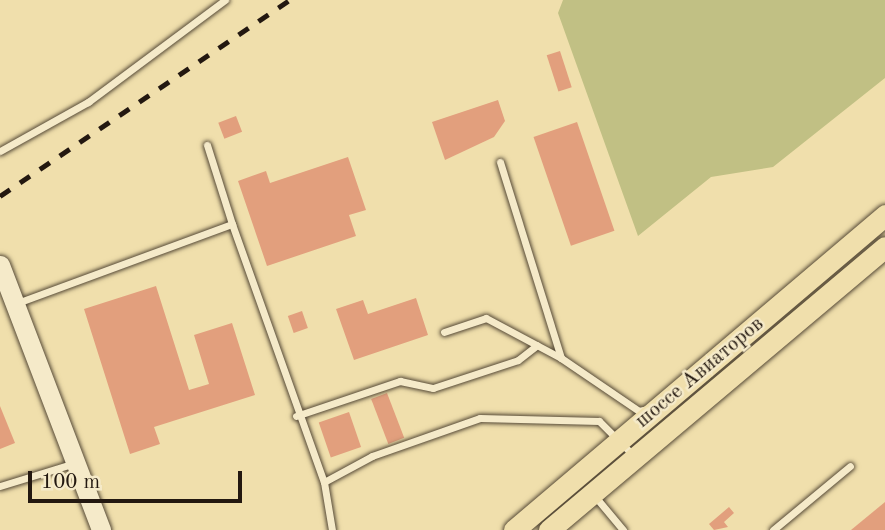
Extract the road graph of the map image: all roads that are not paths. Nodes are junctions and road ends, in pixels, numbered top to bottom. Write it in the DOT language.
graph roads {
  1 [pos="225,0"];
  2 [pos="207,145"];
  3 [pos="0,151"];
  4 [pos="500,162"];
  5 [pos="885,215"];
  6 [pos="232,224"];
  7 [pos="885,247"];
  8 [pos="0,265"];
  9 [pos="15,303"];
  10 [pos="444,332"];
  11 [pos="537,345"];
  12 [pos="561,358"];
  13 [pos="664,404"];
  14 [pos="296,416"];
  15 [pos="620,442"];
  16 [pos="635,457"];
  17 [pos="76,463"];
  18 [pos="850,466"];
  19 [pos="324,482"];
  20 [pos="0,486"];
  21 [pos="593,493"];
  22 [pos="102,530"];
  23 [pos="332,530"];
  24 [pos="514,530"];
  25 [pos="549,530"];
  26 [pos="623,530"];
  27 [pos="773,530"];
  1 -- 3 [label="lane"];
  2 -- 6 [label="lane"];
  4 -- 12 [label="lane"];
  5 -- 13 [label="main road, шоссе Авиаторов"];
  6 -- 9 [label="lane"];
  6 -- 14 [label="lane"];
  7 -- 16 [label="main road, шоссе Авиаторов"];
  8 -- 9 [label="main road"];
  9 -- 17 [label="main road"];
  10 -- 11 [label="lane"];
  11 -- 12 [label="lane"];
  11 -- 14 [label="lane"];
  12 -- 13 [label="lane"];
  13 -- 15 [label="main road, шоссе Авиаторов"];
  14 -- 19 [label="lane"];
  15 -- 16 [label="lane"];
  15 -- 19 [label="lane"];
  15 -- 24 [label="main road, шоссе Авиаторов"];
  16 -- 21 [label="main road, шоссе Авиаторов"];
  17 -- 20 [label="lane"];
  17 -- 22 [label="main road"];
  18 -- 27 [label="lane"];
  19 -- 23 [label="lane"];
  21 -- 25 [label="main road, шоссе Авиаторов"];
  21 -- 26 [label="lane"];
}
